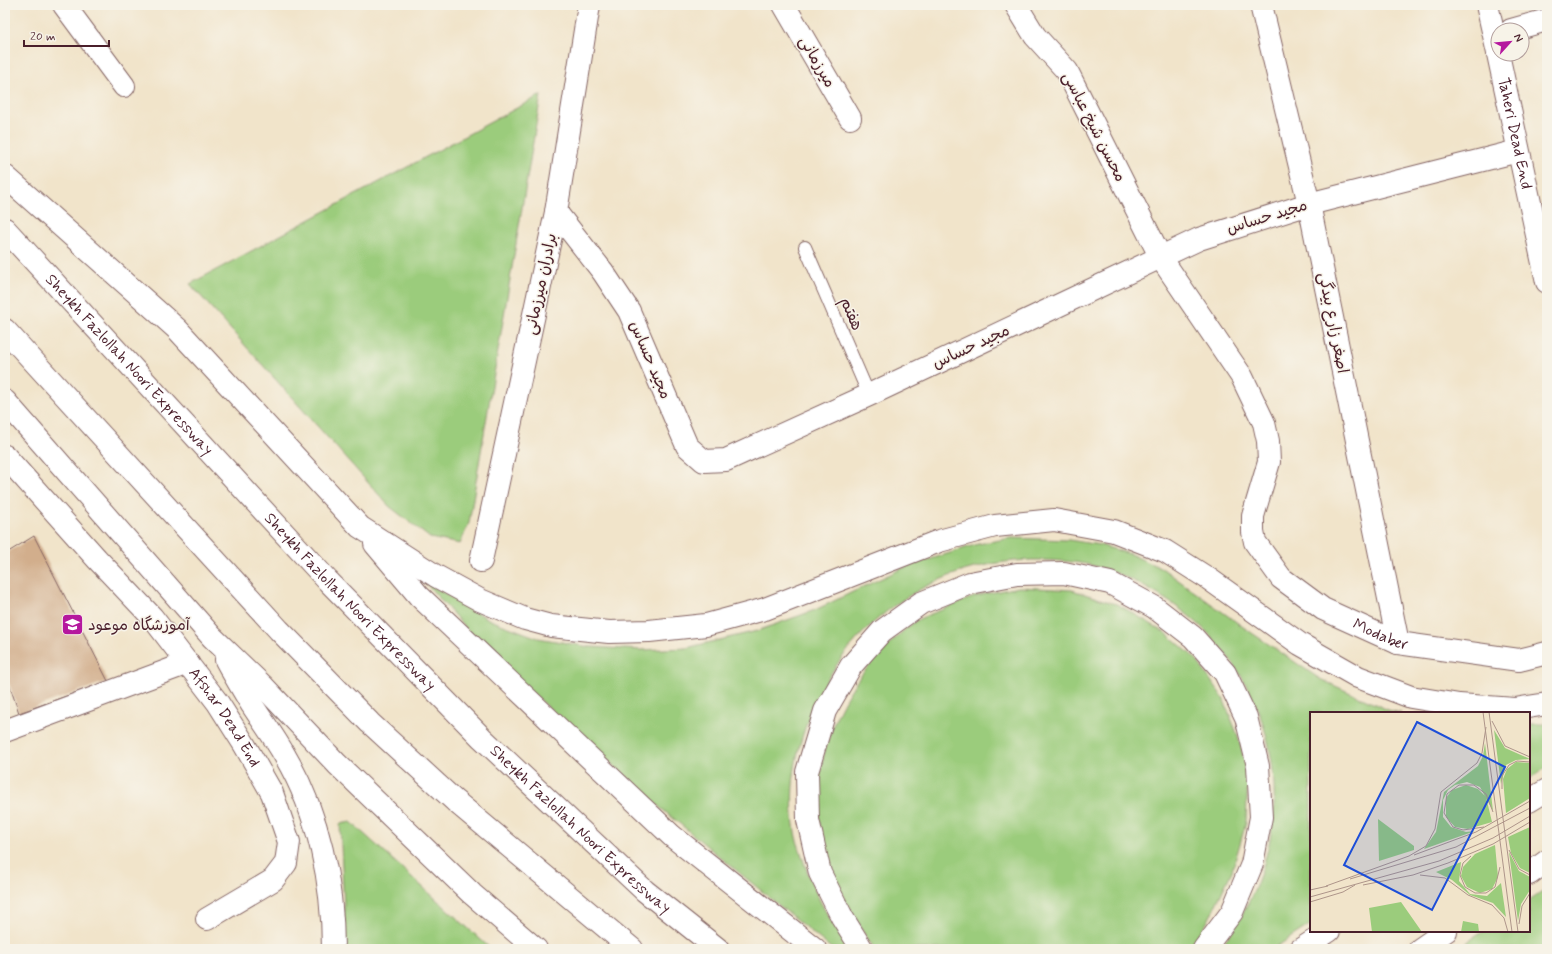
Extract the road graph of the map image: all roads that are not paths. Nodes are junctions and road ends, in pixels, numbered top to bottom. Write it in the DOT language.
graph roads {
  1 [pos="64,5"];
  2 [pos="589,5"];
  3 [pos="784,5"];
  4 [pos="1016,5"];
  5 [pos="1261,5"];
  6 [pos="1487,5"];
  7 [pos="1547,20"];
  8 [pos="1493,22"];
  9 [pos="1530,28"];
  10 [pos="1503,62"];
  11 [pos="124,86"];
  12 [pos="850,118"];
  13 [pos="1518,151"];
  14 [pos="5,176"];
  15 [pos="1309,204"];
  16 [pos="556,212"];
  17 [pos="5,229"];
  18 [pos="805,246"];
  19 [pos="1160,258"];
  20 [pos="1547,282"];
  21 [pos="5,330"];
  22 [pos="869,395"];
  23 [pos="5,401"];
  24 [pos="5,456"];
  25 [pos="360,526"];
  26 [pos="1253,532"];
  27 [pos="481,561"];
  28 [pos="212,637"];
  29 [pos="1398,643"];
  30 [pos="1547,653"];
  31 [pos="188,664"];
  32 [pos="1547,704"];
  33 [pos="5,731"];
  34 [pos="1547,790"];
  35 [pos="1530,800"];
  36 [pos="1547,861"];
  37 [pos="1530,873"];
  38 [pos="207,919"];
  39 [pos="1327,932"];
  40 [pos="1445,932"];
  41 [pos="333,949"];
  42 [pos="536,949"];
  43 [pos="632,949"];
  44 [pos="718,949"];
  45 [pos="815,949"];
  46 [pos="862,949"];
  47 [pos="1204,949"];
  48 [pos="1301,949"];
  49 [pos="1420,949"];
  1 -- 11 [label="main road"];
  2 -- 16 [label="main road, برادران میرزمانی"];
  3 -- 12 [label="main road, میرزمانی"];
  4 -- 19 [label="main road, محسن شیخ عباسی"];
  5 -- 15 [label="main road, اصغر زارع بیدگی"];
  6 -- 8 [label="main road, Taheri Dead End"];
  7 -- 9 [label="main road"];
  10 -- 13 [label="main road, Taheri Dead End"];
  13 -- 15 [label="main road, مجید حساس"];
  13 -- 20 [label="main road, Taheri Dead End"];
  14 -- 25 [label="main road"];
  15 -- 19 [label="main road, مجید حساس"];
  15 -- 29 [label="main road, اصغر زارع بیدگی"];
  16 -- 22 [label="main road, مجید حساس"];
  16 -- 27 [label="main road, برادران میرزمانی"];
  17 -- 44 [label="main road, Sheykh Fazlollah Noori Expressway"];
  18 -- 22 [label="lane, هفتم"];
  19 -- 22 [label="main road, مجید حساس"];
  19 -- 26 [label="main road, محسن شیخ عباسی"];
  21 -- 43 [label="main road"];
  23 -- 28 [label="main road"];
  24 -- 31 [label="main road"];
  25 -- 32 [label="main road"];
  25 -- 45 [label="main road"];
  26 -- 29 [label="main road, Modaber"];
  28 -- 41 [label="main road"];
  28 -- 42 [label="main road"];
  29 -- 30 [label="main road, Modaber"];
  31 -- 33 [label="main road, Afshar Dead End"];
  31 -- 38 [label="main road, Afshar Dead End"];
  34 -- 35 [label="main road"];
  36 -- 37 [label="main road"];
  39 -- 48 [label="main road"];
  40 -- 49 [label="main road"];
  46 -- 47 [label="main road"];
}
